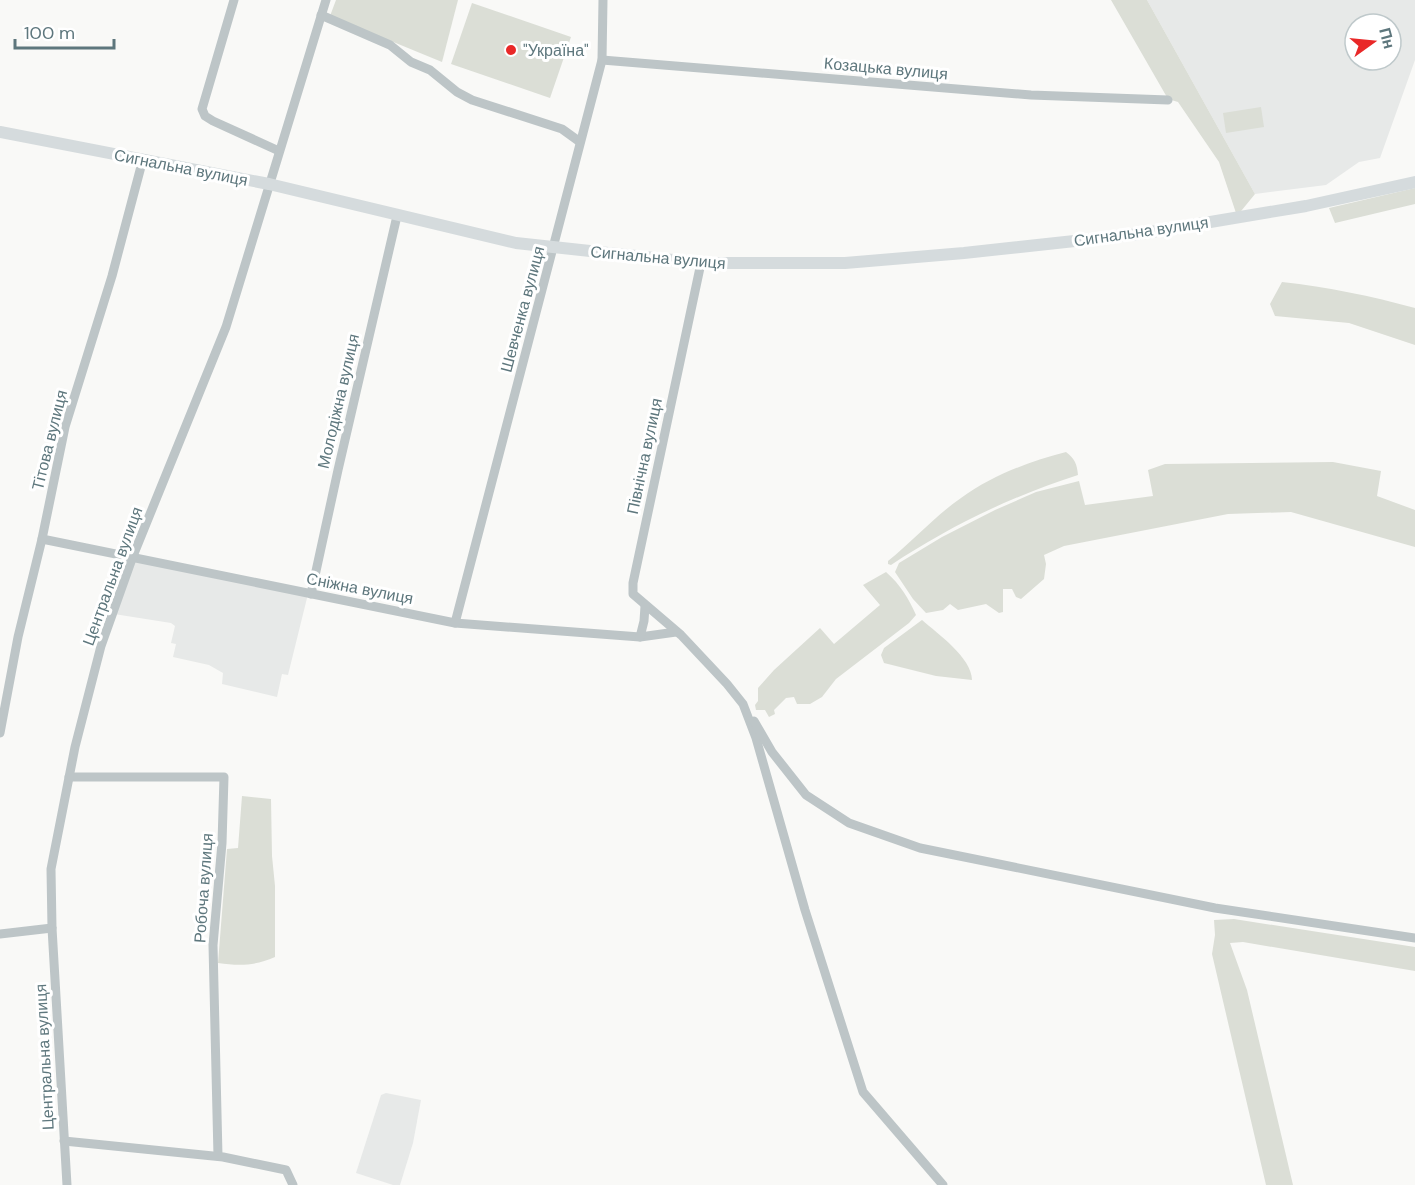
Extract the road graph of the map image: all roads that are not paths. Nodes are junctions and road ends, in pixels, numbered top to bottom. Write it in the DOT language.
graph roads {
  1 [pos="234,0"];
  2 [pos="326,0"];
  3 [pos="603,0"];
  4 [pos="321,15"];
  5 [pos="602,60"];
  6 [pos="1168,100"];
  7 [pos="0,132"];
  8 [pos="580,142"];
  9 [pos="279,151"];
  10 [pos="143,159"];
  11 [pos="1415,182"];
  12 [pos="269,184"];
  13 [pos="397,216"];
  14 [pos="553,248"];
  15 [pos="701,263"];
  16 [pos="42,539"];
  17 [pos="133,556"];
  18 [pos="311,594"];
  19 [pos="645,606"];
  20 [pos="455,623"];
  21 [pos="678,633"];
  22 [pos="640,637"];
  23 [pos="743,704"];
  24 [pos="0,733"];
  25 [pos="69,777"];
  26 [pos="52,928"];
  27 [pos="0,934"];
  28 [pos="1415,938"];
  29 [pos="63,1141"];
  30 [pos="218,1156"];
  31 [pos="67,1185"];
  32 [pos="293,1185"];
  33 [pos="943,1185"];
  1 -- 9 [label="street"];
  2 -- 4 [label="street, Центральна вулиця"];
  3 -- 5 [label="street, Шевченка вулиця"];
  4 -- 8 [label="street"];
  4 -- 9 [label="street, Центральна вулиця"];
  5 -- 6 [label="street, Козацька вулиця"];
  5 -- 8 [label="street, Шевченка вулиця"];
  7 -- 10 [label="main road, Сигнальна вулиця"];
  8 -- 14 [label="street, Шевченка вулиця"];
  9 -- 12 [label="street, Центральна вулиця"];
  10 -- 12 [label="main road, Сигнальна вулиця"];
  10 -- 16 [label="street, Тітова вулиця"];
  11 -- 15 [label="main road, Сигнальна вулиця"];
  12 -- 13 [label="main road, Сигнальна вулиця"];
  12 -- 17 [label="street, Центральна вулиця"];
  13 -- 14 [label="main road, Сигнальна вулиця"];
  13 -- 18 [label="street, Молодіжна вулиця"];
  14 -- 15 [label="main road, Сигнальна вулиця"];
  14 -- 20 [label="street, Шевченка вулиця"];
  15 -- 19 [label="street, Північна вулиця"];
  16 -- 17 [label="street, Сніжна вулиця"];
  16 -- 24 [label="street, Тітова вулиця"];
  17 -- 18 [label="street, Сніжна вулиця"];
  17 -- 25 [label="street, Центральна вулиця"];
  18 -- 20 [label="street, Сніжна вулиця"];
  19 -- 21 [label="street, Північна вулиця"];
  19 -- 22 [label="street"];
  20 -- 22 [label="street, Сніжна вулиця"];
  21 -- 22 [label="street, Сніжна вулиця"];
  21 -- 23 [label="street, Північна вулиця"];
  23 -- 28 [label="street"];
  23 -- 33 [label="street"];
  25 -- 26 [label="street, Центральна вулиця"];
  25 -- 30 [label="street, Робоча вулиця"];
  26 -- 27 [label="street"];
  26 -- 29 [label="street, Центральна вулиця"];
  29 -- 30 [label="street"];
  29 -- 31 [label="street, Центральна вулиця"];
  30 -- 32 [label="street"];
}
